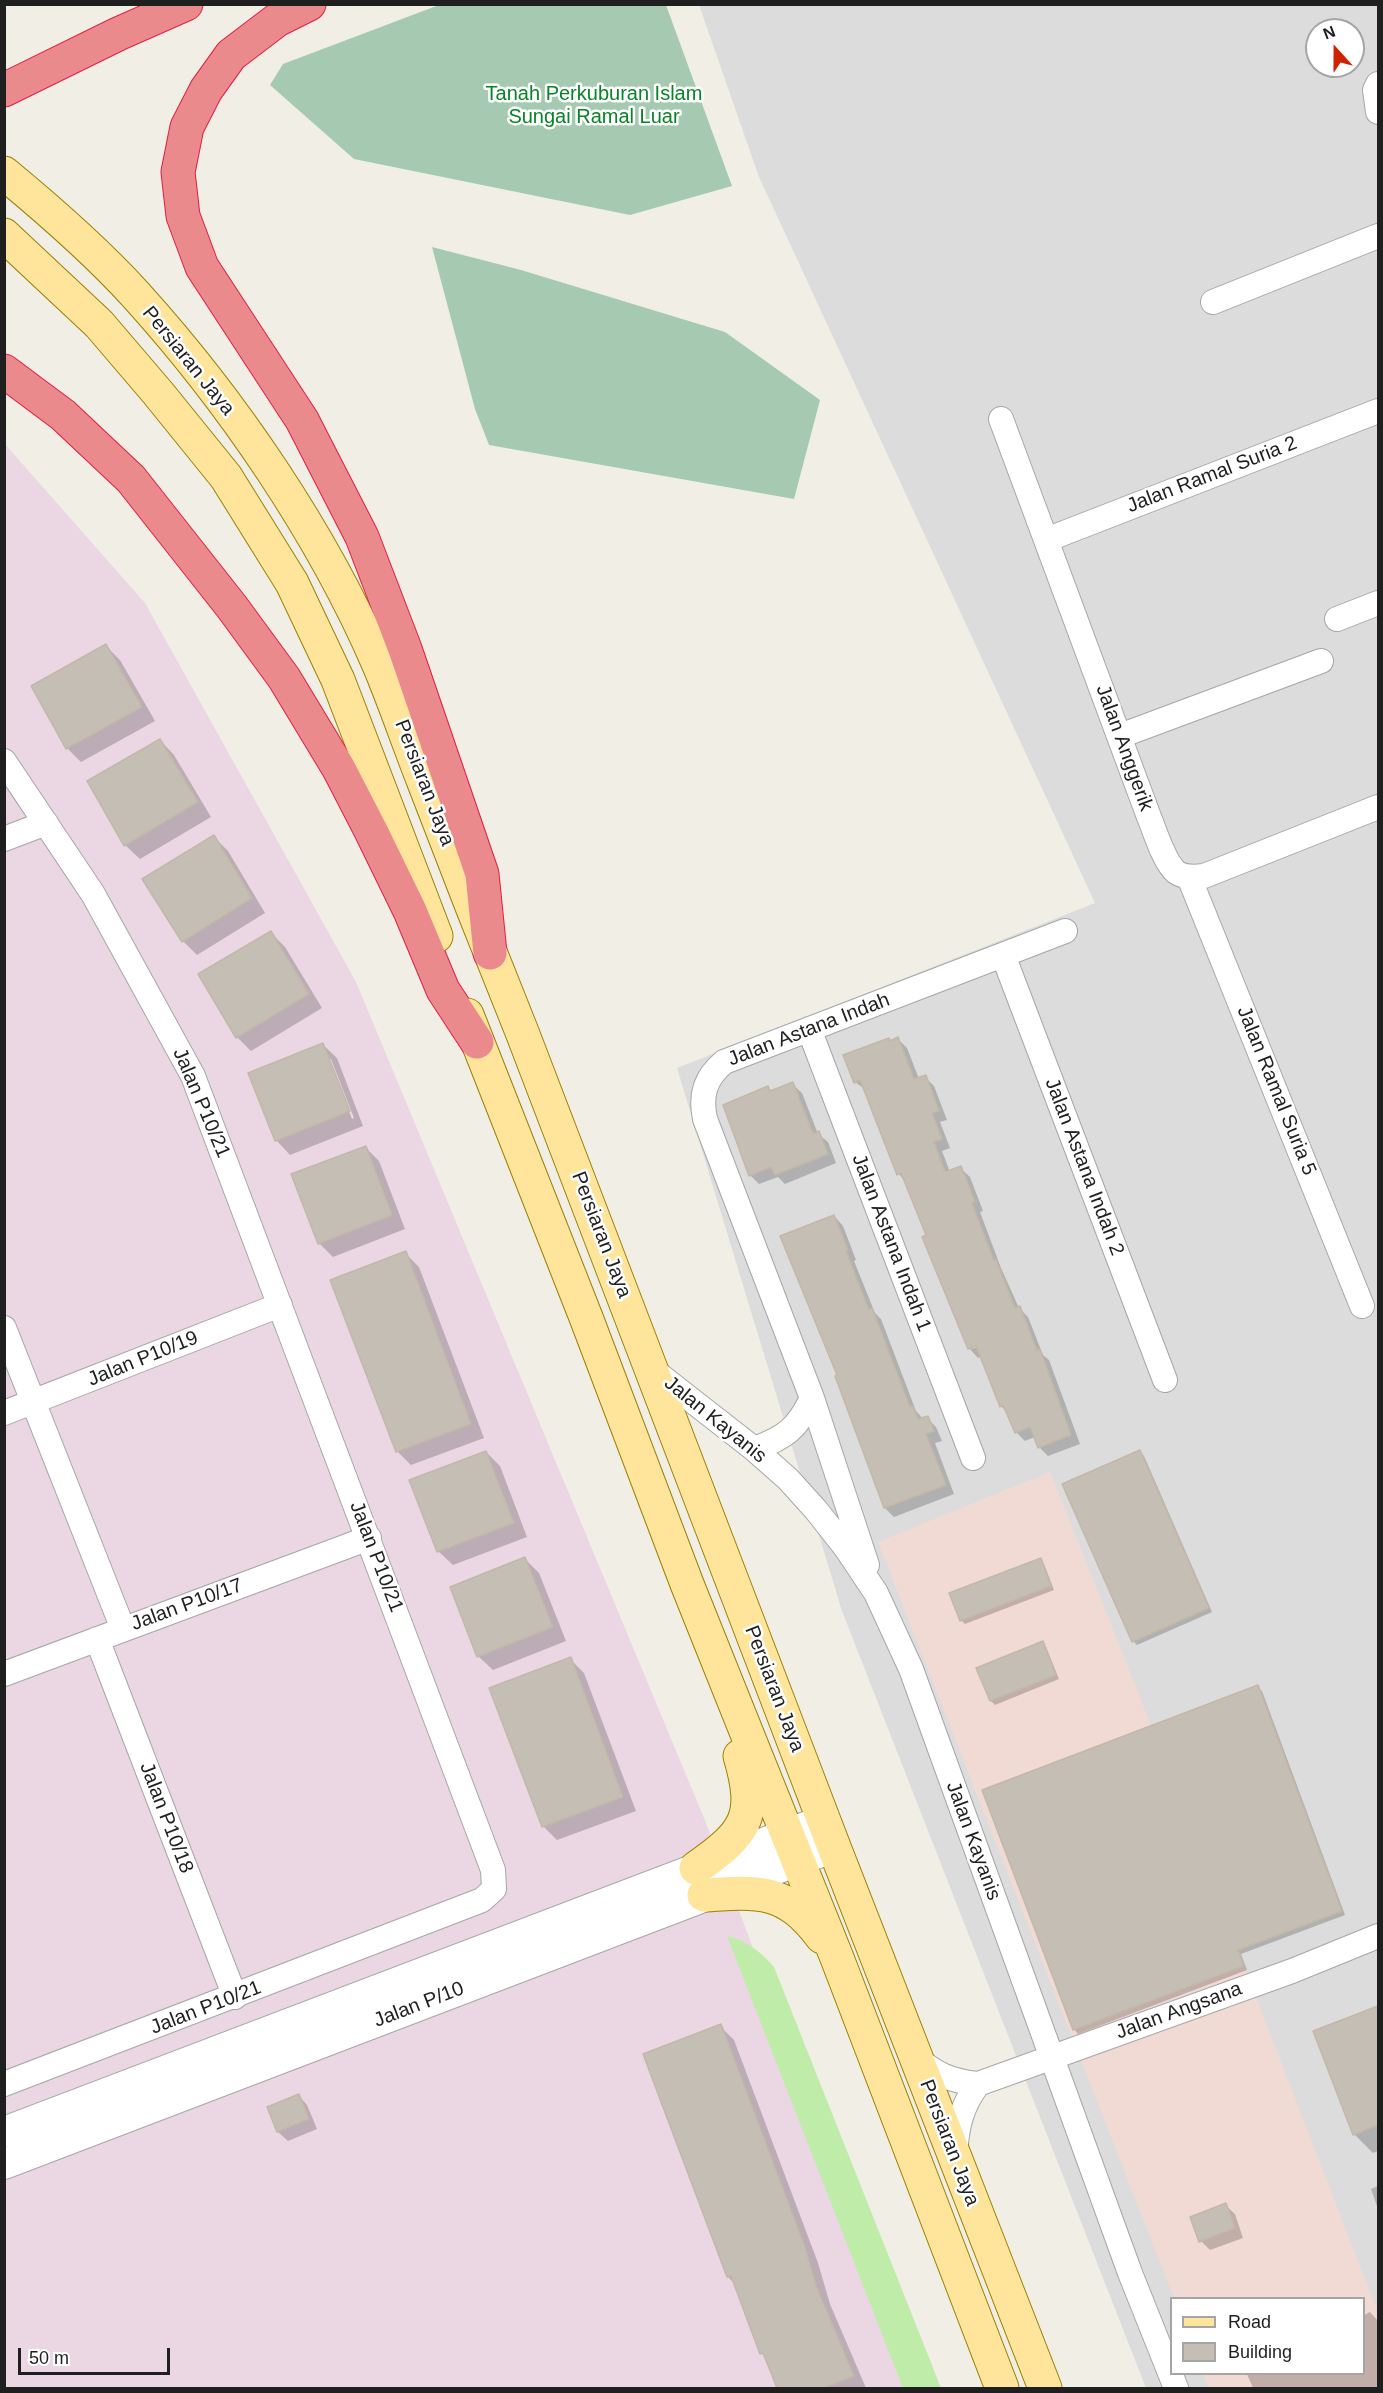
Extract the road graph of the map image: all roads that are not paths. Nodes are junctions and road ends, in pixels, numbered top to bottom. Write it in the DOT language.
graph roads {
  1 [pos="186,4"];
  2 [pos="309,4"];
  3 [pos="1378,84"];
  4 [pos="4,90"];
  5 [pos="1378,112"];
  6 [pos="4,172"];
  7 [pos="4,235"];
  8 [pos="1378,236"];
  9 [pos="1213,302"];
  10 [pos="4,371"];
  11 [pos="1378,411"];
  12 [pos="1001,418"];
  13 [pos="1046,540"];
  14 [pos="1378,603"];
  15 [pos="1337,619"];
  16 [pos="1321,661"];
  17 [pos="1120,736"];
  18 [pos="4,761"];
  19 [pos="1378,807"];
  20 [pos="46,823"];
  21 [pos="4,839"];
  22 [pos="1189,877"];
  23 [pos="1065,931"];
  24 [pos="490,953"];
  25 [pos="1003,955"];
  26 [pos="809,1029"];
  27 [pos="477,1042"];
  28 [pos="280,1305"];
  29 [pos="1362,1306"];
  30 [pos="4,1328"];
  31 [pos="652,1370"];
  32 [pos="1165,1380"];
  33 [pos="812,1398"];
  34 [pos="34,1402"];
  35 [pos="4,1413"];
  36 [pos="754,1449"];
  37 [pos="972,1458"];
  38 [pos="369,1538"];
  39 [pos="687,1584"];
  40 [pos="876,1593"];
  41 [pos="123,1629"];
  42 [pos="97,1639"];
  43 [pos="4,1674"];
  44 [pos="829,1834"];
  45 [pos="793,1847"];
  46 [pos="700,1882"];
  47 [pos="1378,1936"];
  48 [pos="837,1958"];
  49 [pos="235,1997"];
  50 [pos="914,2055"];
  51 [pos="1052,2057"];
  52 [pos="4,2084"];
  53 [pos="978,2084"];
  54 [pos="4,2132"];
  55 [pos="955,2156"];
  56 [pos="4,2164"];
  57 [pos="1170,2373"];
  58 [pos="1002,2388"];
  59 [pos="1045,2388"];
  1 -- 4 [label="highway"];
  2 -- 24 [label="highway"];
  3 -- 5 [label="street"];
  6 -- 24 [label="main road, Persiaran Jaya"];
  7 -- 27 [label="main road, Persiaran Jaya"];
  8 -- 9 [label="street"];
  10 -- 27 [label="highway"];
  11 -- 13 [label="street, Jalan Ramal Suria 2"];
  12 -- 13 [label="street, Jalan Anggerik"];
  13 -- 17 [label="street, Jalan Anggerik"];
  14 -- 15 [label="street"];
  16 -- 17 [label="street"];
  17 -- 22 [label="street, Jalan Anggerik"];
  18 -- 20 [label="street, Jalan P10/21"];
  19 -- 22 [label="street"];
  20 -- 21 [label="street"];
  20 -- 28 [label="street, Jalan P10/21"];
  22 -- 29 [label="street, Jalan Ramal Suria 5"];
  23 -- 25 [label="street, Jalan Astana Indah"];
  24 -- 31 [label="main road, Persiaran Jaya"];
  25 -- 26 [label="street, Jalan Astana Indah"];
  25 -- 32 [label="street, Jalan Astana Indah 2"];
  26 -- 33 [label="street, Jalan Astana Indah"];
  26 -- 37 [label="street, Jalan Astana Indah 1"];
  27 -- 39 [label="main road, Persiaran Jaya"];
  28 -- 34 [label="street, Jalan P10/19"];
  28 -- 38 [label="street, Jalan P10/21"];
  30 -- 34 [label="street"];
  31 -- 36 [label="street, Jalan Kayanis"];
  31 -- 44 [label="main road, Persiaran Jaya"];
  33 -- 36 [label="street"];
  33 -- 40 [label="street, Jalan Astana Indah"];
  34 -- 35 [label="street, Jalan P10/19"];
  34 -- 41 [label="street"];
  36 -- 40 [label="street, Jalan Kayanis"];
  38 -- 41 [label="street, Jalan P10/17"];
  38 -- 49 [label="street, Jalan P10/21"];
  39 -- 45 [label="main road, Persiaran Jaya"];
  39 -- 46 [label="main road"];
  40 -- 51 [label="street, Jalan Kayanis"];
  41 -- 42 [label="street, Jalan P10/17"];
  42 -- 43 [label="street, Jalan P10/17"];
  42 -- 49 [label="street, Jalan P10/18"];
  44 -- 45 [label="street, Jalan P/10"];
  44 -- 50 [label="main road, Persiaran Jaya"];
  45 -- 46 [label="street, Jalan P/10"];
  45 -- 48 [label="main road, Persiaran Jaya"];
  46 -- 48 [label="main road"];
  46 -- 54 [label="street, Jalan P/10"];
  46 -- 56 [label="street, Jalan P/10"];
  47 -- 51 [label="street, Jalan Angsana"];
  48 -- 58 [label="main road, Persiaran Jaya"];
  49 -- 52 [label="street, Jalan P10/21"];
  50 -- 53 [label="street, Jalan Angsana"];
  50 -- 55 [label="main road, Persiaran Jaya"];
  51 -- 53 [label="street, Jalan Angsana"];
  51 -- 57 [label="street, Jalan Kayanis"];
  53 -- 55 [label="street"];
  55 -- 59 [label="main road, Persiaran Jaya"];
}
